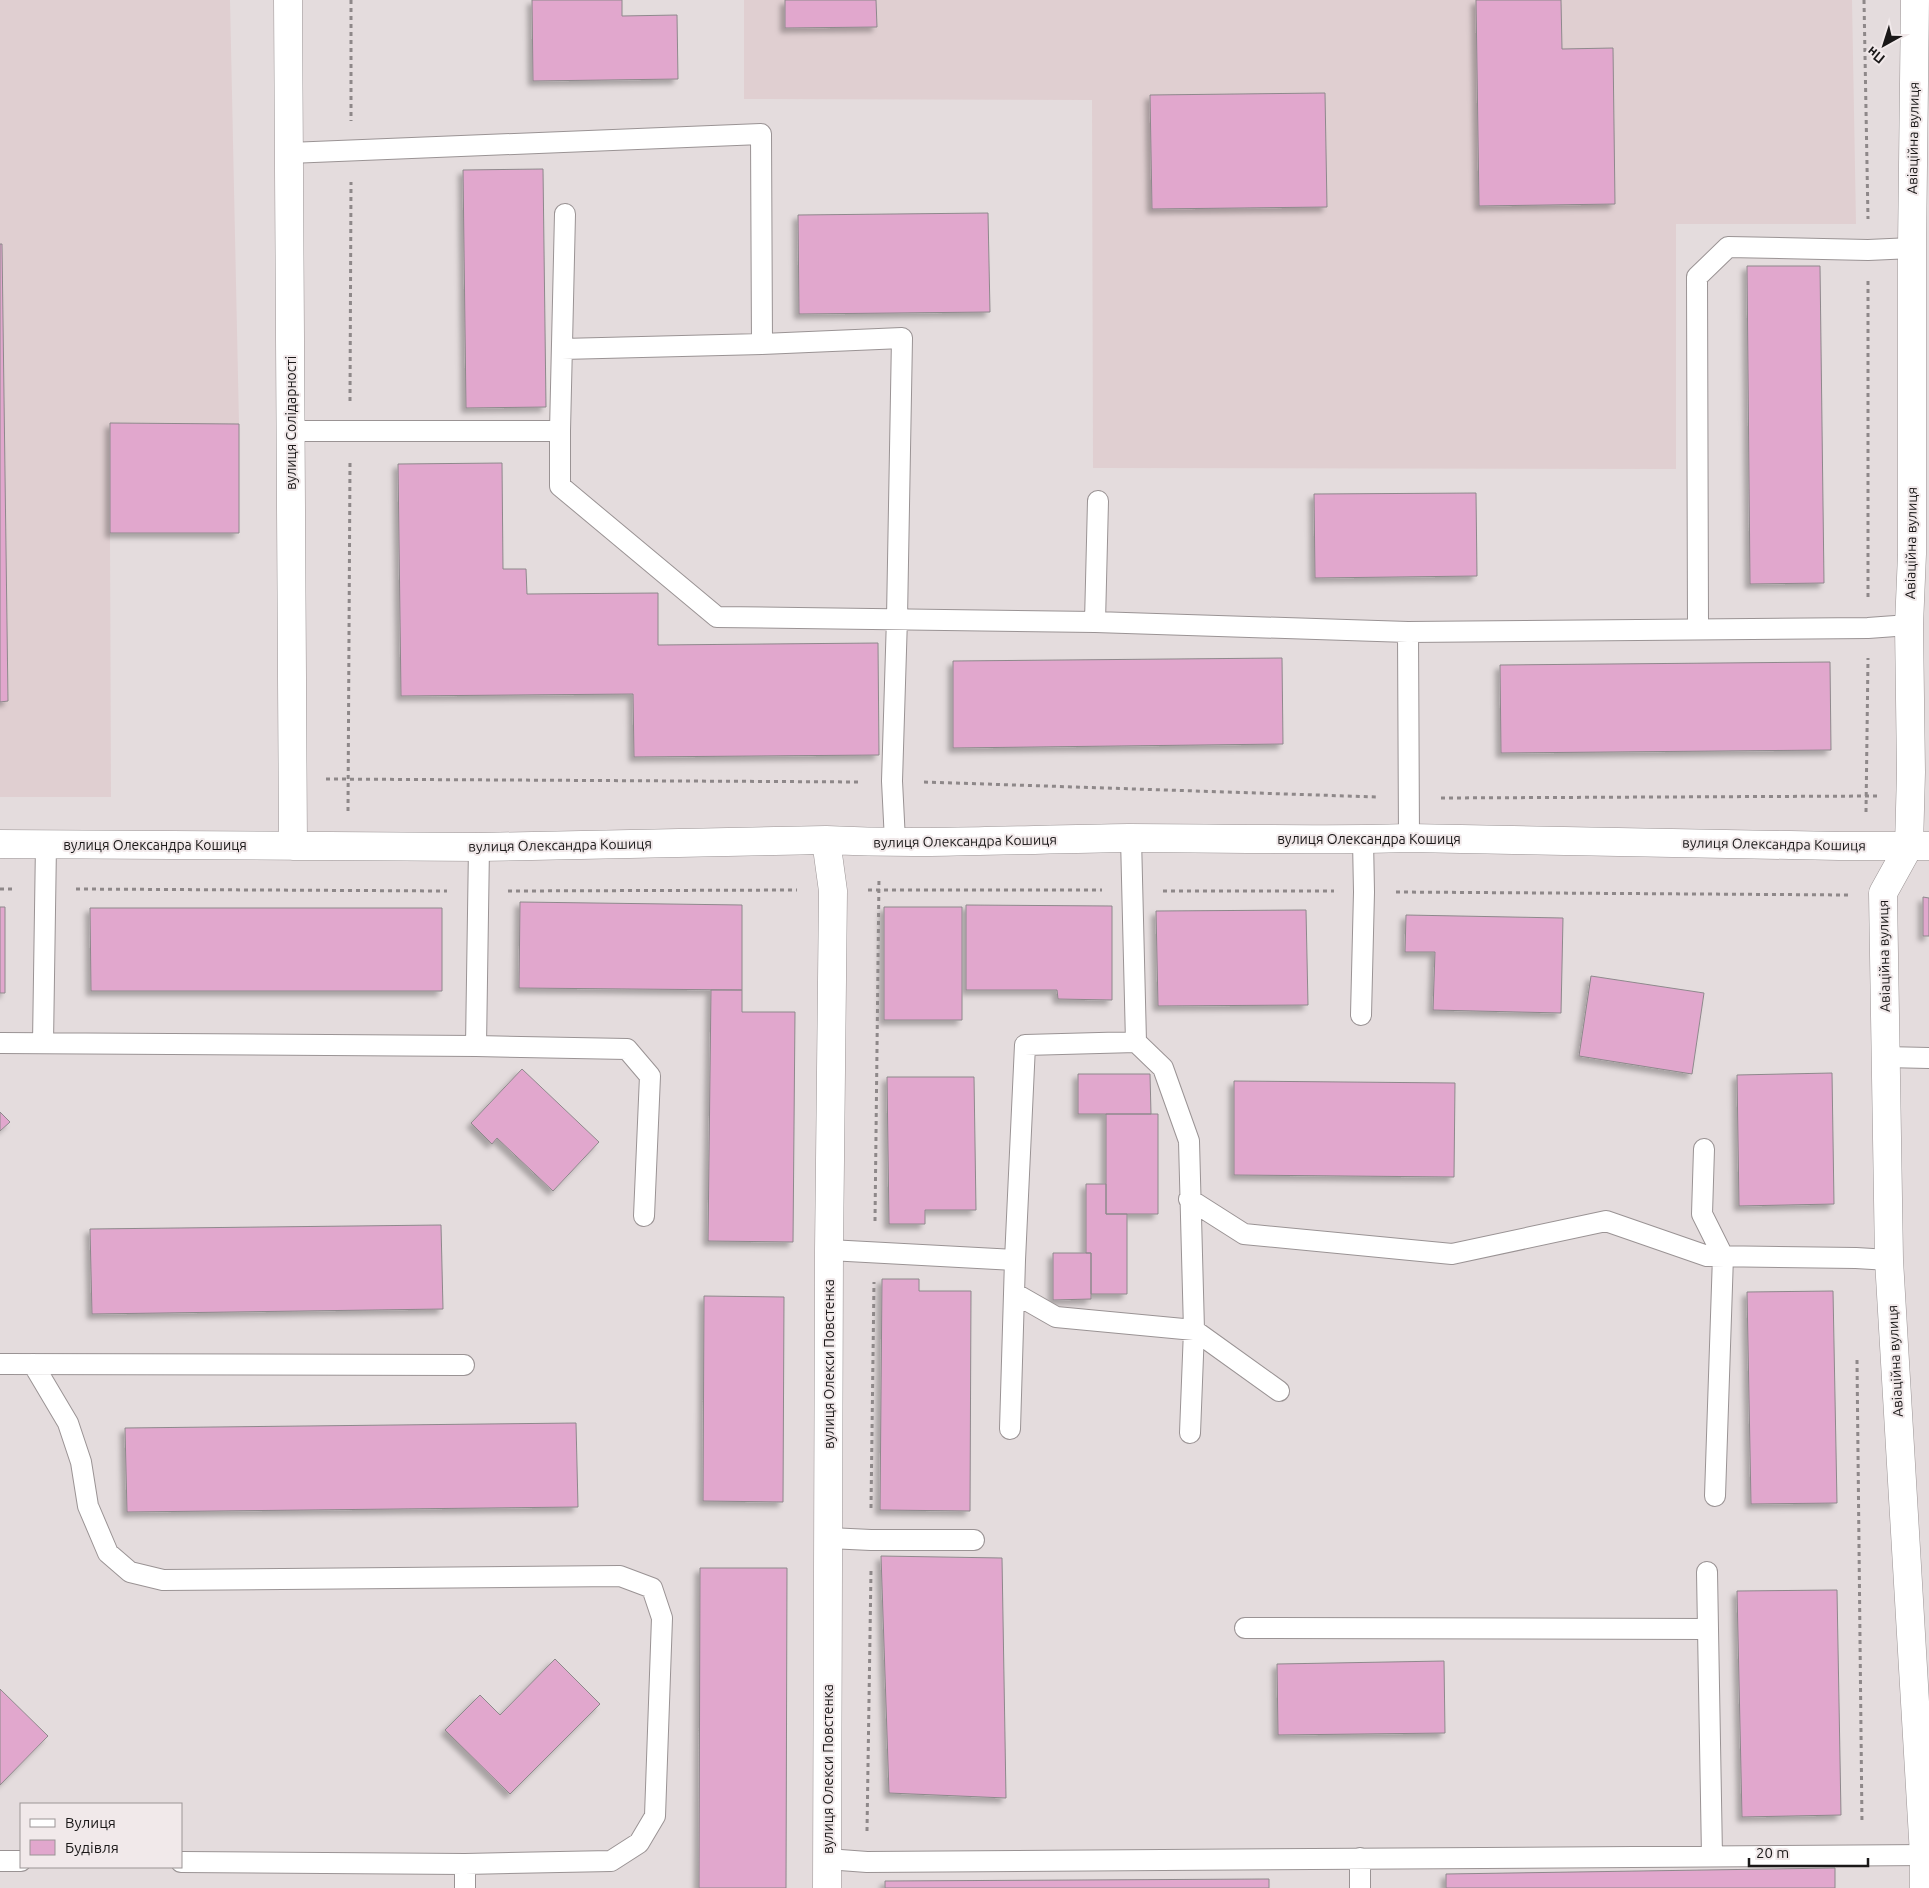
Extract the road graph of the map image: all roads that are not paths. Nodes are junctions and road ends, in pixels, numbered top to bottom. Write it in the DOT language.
graph roads {
  1 [pos="288,0"];
  2 [pos="1915,0"];
  3 [pos="289,154"];
  4 [pos="565,214"];
  5 [pos="1912,248"];
  6 [pos="762,344"];
  7 [pos="562,349"];
  8 [pos="291,431"];
  9 [pos="560,431"];
  10 [pos="1098,501"];
  11 [pos="1921,554"];
  12 [pos="897,618"];
  13 [pos="1095,622"];
  14 [pos="1909,625"];
  15 [pos="1698,629"];
  16 [pos="1408,632"];
  17 [pos="1131,838"];
  18 [pos="1409,838"];
  19 [pos="826,840"];
  20 [pos="1363,840"];
  21 [pos="887,842"];
  22 [pos="0,844"];
  23 [pos="46,844"];
  24 [pos="293,846"];
  25 [pos="1919,846"];
  26 [pos="479,847"];
  27 [pos="1361,1015"];
  28 [pos="1136,1042"];
  29 [pos="0,1043"];
  30 [pos="43,1043"];
  31 [pos="476,1046"];
  32 [pos="1885,1057"];
  33 [pos="1929,1058"];
  34 [pos="1704,1149"];
  35 [pos="1189,1199"];
  36 [pos="644,1216"];
  37 [pos="830,1250"];
  38 [pos="1723,1256"];
  39 [pos="1015,1260"];
  40 [pos="1889,1260"];
  41 [pos="1014,1293"];
  42 [pos="1194,1330"];
  43 [pos="0,1364"];
  44 [pos="32,1364"];
  45 [pos="464,1365"];
  46 [pos="1279,1391"];
  47 [pos="1010,1429"];
  48 [pos="1190,1433"];
  49 [pos="1715,1496"];
  50 [pos="828,1538"];
  51 [pos="974,1540"];
  52 [pos="1707,1572"];
  53 [pos="1245,1628"];
  54 [pos="1708,1629"];
  55 [pos="1927,1855"];
  56 [pos="1712,1856"];
  57 [pos="1360,1858"];
  58 [pos="828,1859"];
  59 [pos="0,1861"];
  60 [pos="20,1861"];
  61 [pos="182,1862"];
  62 [pos="464,1864"];
  63 [pos="465,1888"];
  64 [pos="827,1888"];
  65 [pos="1360,1888"];
  66 [pos="1924,1888"];
  1 -- 3 [label="street, вулиця Солідарності"];
  2 -- 5 [label="street, Авіаційна вулиця"];
  3 -- 6 [label="lane"];
  3 -- 8 [label="street, вулиця Солідарності"];
  4 -- 7 [label="lane"];
  5 -- 11 [label="street, Авіаційна вулиця"];
  5 -- 15 [label="lane"];
  6 -- 7 [label="lane"];
  6 -- 12 [label="lane"];
  7 -- 9 [label="lane"];
  8 -- 9 [label="lane"];
  8 -- 24 [label="street, вулиця Солідарності"];
  9 -- 12 [label="lane"];
  10 -- 13 [label="lane"];
  11 -- 14 [label="street, Авіаційна вулиця"];
  12 -- 13 [label="lane"];
  12 -- 21 [label="lane"];
  13 -- 16 [label="lane"];
  14 -- 15 [label="lane"];
  14 -- 25 [label="street, Авіаційна вулиця"];
  15 -- 16 [label="lane"];
  16 -- 18 [label="lane"];
  17 -- 20 [label="street, вулиця Олександра Кошиця"];
  17 -- 21 [label="street, вулиця Олександра Кошиця"];
  17 -- 28 [label="lane"];
  18 -- 20 [label="street, вулиця Олександра Кошиця"];
  18 -- 25 [label="street, вулиця Олександра Кошиця"];
  19 -- 21 [label="street, вулиця Олександра Кошиця"];
  19 -- 26 [label="street, вулиця Олександра Кошиця"];
  19 -- 37 [label="street, вулиця Олекси Повстенка"];
  20 -- 27 [label="lane"];
  22 -- 23 [label="street, вулиця Олександра Кошиця"];
  23 -- 24 [label="street, вулиця Олександра Кошиця"];
  23 -- 30 [label="lane"];
  24 -- 26 [label="street, вулиця Олександра Кошиця"];
  25 -- 32 [label="street, Авіаційна вулиця"];
  26 -- 31 [label="lane"];
  28 -- 35 [label="lane"];
  28 -- 39 [label="lane"];
  29 -- 30 [label="lane"];
  30 -- 31 [label="lane"];
  31 -- 36 [label="lane"];
  32 -- 33 [label="lane"];
  32 -- 40 [label="street, Авіаційна вулиця"];
  34 -- 38 [label="lane"];
  35 -- 38 [label="lane"];
  35 -- 42 [label="lane"];
  37 -- 39 [label="lane"];
  37 -- 50 [label="street, вулиця Олекси Повстенка"];
  38 -- 40 [label="lane"];
  38 -- 49 [label="lane"];
  39 -- 41 [label="lane"];
  40 -- 55 [label="street, Авіаційна вулиця"];
  41 -- 42 [label="lane"];
  41 -- 47 [label="lane"];
  42 -- 46 [label="lane"];
  42 -- 48 [label="lane"];
  43 -- 44 [label="lane"];
  44 -- 45 [label="lane"];
  44 -- 62 [label="lane"];
  50 -- 51 [label="lane"];
  50 -- 58 [label="street, вулиця Олекси Повстенка"];
  52 -- 54 [label="lane"];
  53 -- 54 [label="lane"];
  54 -- 56 [label="lane"];
  55 -- 56 [label="lane"];
  55 -- 66 [label="street, Авіаційна вулиця"];
  56 -- 57 [label="lane"];
  57 -- 58 [label="lane"];
  57 -- 65 [label="lane"];
  58 -- 64 [label="street, вулиця Олекси Повстенка"];
  59 -- 60 [label="lane"];
  61 -- 62 [label="lane"];
  62 -- 63 [label="lane"];
}
